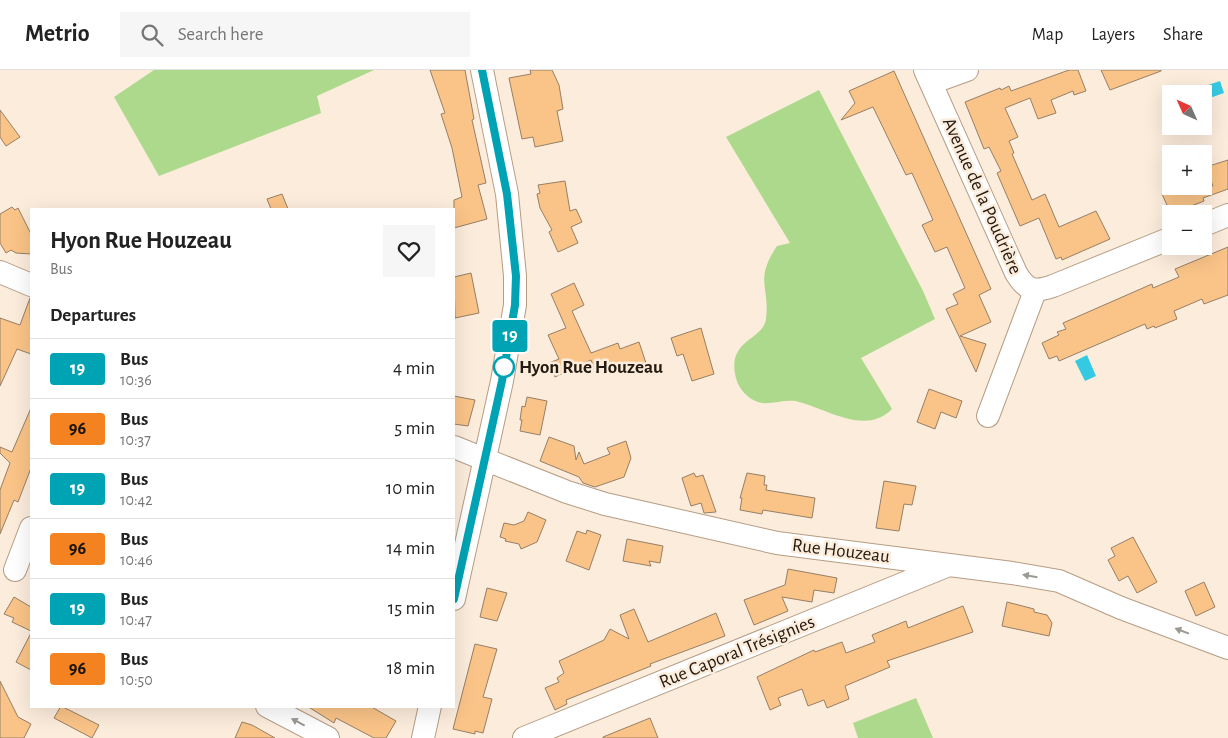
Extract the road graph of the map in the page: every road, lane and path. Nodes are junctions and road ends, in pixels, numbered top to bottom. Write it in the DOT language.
graph roads {
  1 [pos="482,70"];
  2 [pos="967,70"];
  3 [pos="928,76"];
  4 [pos="1228,215"];
  5 [pos="1212,222"];
  6 [pos="1162,242"];
  7 [pos="0,272"];
  8 [pos="30,284"];
  9 [pos="1035,292"];
  10 [pos="988,416"];
  11 [pos="455,447"];
  12 [pos="484,459"];
  13 [pos="30,531"];
  14 [pos="950,565"];
  15 [pos="16,573"];
  16 [pos="455,594"];
  17 [pos="1228,648"];
  18 [pos="272,708"];
  19 [pos="430,708"];
  20 [pos="328,738"];
  21 [pos="423,738"];
  22 [pos="524,738"];
  1 -- 12 [label="street"];
  2 -- 3 [label="street"];
  3 -- 9 [label="street, Avenue de la Poudrière"];
  4 -- 5 [label="street"];
  6 -- 9 [label="street, Avenue de la Poudrière"];
  7 -- 8 [label="street"];
  9 -- 10 [label="street"];
  11 -- 12 [label="street, Rue Houzeau"];
  12 -- 14 [label="street, Rue Houzeau"];
  12 -- 16 [label="street"];
  13 -- 15 [label="street"];
  17 -- 14 [label="street, Rue Houzeau, one-way"];
  14 -- 22 [label="street, Rue Caporal Trésignies"];
  20 -- 18 [label="street, one-way"];
  19 -- 21 [label="street"];
}
